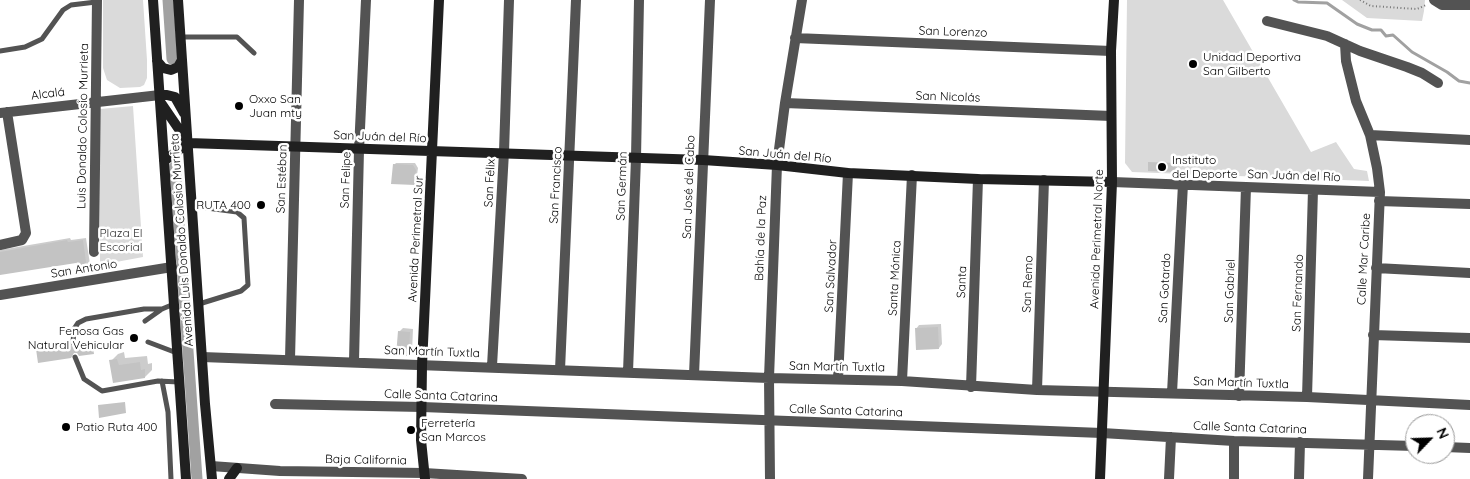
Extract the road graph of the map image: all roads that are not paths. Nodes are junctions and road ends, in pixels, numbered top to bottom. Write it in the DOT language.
graph roads {
  1 [pos="153,0"];
  2 [pos="178,0"];
  3 [pos="299,0"];
  4 [pos="366,0"];
  5 [pos="439,0"];
  6 [pos="509,0"];
  7 [pos="576,0"];
  8 [pos="639,0"];
  9 [pos="710,0"];
  10 [pos="802,0"];
  11 [pos="1114,0"];
  12 [pos="97,1"];
  13 [pos="1434,1"];
  14 [pos="1470,5"];
  15 [pos="1268,21"];
  16 [pos="180,37"];
  17 [pos="795,38"];
  18 [pos="1345,44"];
  19 [pos="0,51"];
  20 [pos="1111,51"];
  21 [pos="254,53"];
  22 [pos="182,60"];
  23 [pos="157,61"];
  24 [pos="1438,83"];
  25 [pos="160,98"];
  26 [pos="95,102"];
  27 [pos="784,103"];
  28 [pos="3,112"];
  29 [pos="186,116"];
  30 [pos="1111,116"];
  31 [pos="1370,135"];
  32 [pos="1470,140"];
  33 [pos="188,143"];
  34 [pos="295,146"];
  35 [pos="359,150"];
  36 [pos="432,151"];
  37 [pos="504,152"];
  38 [pos="570,156"];
  39 [pos="636,158"];
  40 [pos="164,160"];
  41 [pos="703,160"];
  42 [pos="777,166"];
  43 [pos="848,173"];
  44 [pos="912,175"];
  45 [pos="978,179"];
  46 [pos="1044,180"];
  47 [pos="1112,182"];
  48 [pos="1183,184"];
  49 [pos="1246,186"];
  50 [pos="1313,190"];
  51 [pos="1380,196"];
  52 [pos="1470,204"];
  53 [pos="192,206"];
  54 [pos="0,245"];
  55 [pos="94,252"];
  56 [pos="172,267"];
  57 [pos="1376,268"];
  58 [pos="1470,274"];
  59 [pos="0,295"];
  60 [pos="175,304"];
  61 [pos="199,304"];
  62 [pos="162,309"];
  63 [pos="145,321"];
  64 [pos="1373,336"];
  65 [pos="1470,338"];
  66 [pos="148,342"];
  67 [pos="73,343"];
  68 [pos="178,353"];
  69 [pos="75,357"];
  70 [pos="202,357"];
  71 [pos="290,359"];
  72 [pos="354,362"];
  73 [pos="422,365"];
  74 [pos="492,366"];
  75 [pos="560,370"];
  76 [pos="628,372"];
  77 [pos="694,375"];
  78 [pos="769,378"];
  79 [pos="838,379"];
  80 [pos="162,381"];
  81 [pos="902,381"];
  82 [pos="180,382"];
  83 [pos="971,387"];
  84 [pos="1037,390"];
  85 [pos="1104,392"];
  86 [pos="1172,393"];
  87 [pos="1239,396"];
  88 [pos="1307,398"];
  89 [pos="1371,400"];
  90 [pos="275,404"];
  91 [pos="1470,405"];
  92 [pos="422,407"];
  93 [pos="769,421"];
  94 [pos="1102,433"];
  95 [pos="1171,437"];
  96 [pos="1234,440"];
  97 [pos="1300,442"];
  98 [pos="1369,445"];
  99 [pos="1405,446"];
  100 [pos="1455,447"];
  101 [pos="1470,448"];
  102 [pos="211,466"];
  103 [pos="237,468"];
  104 [pos="281,475"];
  105 [pos="347,475"];
  106 [pos="424,476"];
  107 [pos="171,479"];
  108 [pos="186,479"];
  109 [pos="212,479"];
  110 [pos="229,479"];
  111 [pos="503,479"];
  112 [pos="522,479"];
  113 [pos="770,479"];
  114 [pos="1100,479"];
  115 [pos="1169,479"];
  116 [pos="1234,479"];
  117 [pos="1299,479"];
  118 [pos="1368,479"];
  1 -- 23 [label="street, Avenida Luis Donaldo Colosio Murrieta"];
  2 -- 16 [label="street, Avenida Luis Donaldo Colosio Murrieta"];
  3 -- 34 [label="street, San Estéban"];
  4 -- 35 [label="street, San Felipe"];
  5 -- 36 [label="street, Avenida Perimetral Sur"];
  6 -- 37 [label="street, San Félix"];
  7 -- 38 [label="street, San Francisco"];
  8 -- 39 [label="street, San Germán"];
  9 -- 41 [label="street, San José del Cabo"];
  10 -- 17 [label="street, Bahía de la Paz"];
  11 -- 20 [label="street, Avenida Perimetral Norte"];
  12 -- 19 [label="lane"];
  12 -- 26 [label="street, Luis Donaldo Colosio Murrieta"];
  13 -- 14 [label="street"];
  15 -- 18 [label="street"];
  16 -- 21 [label="lane"];
  16 -- 22 [label="street, Avenida Luis Donaldo Colosio Murrieta"];
  17 -- 20 [label="street, San Lorenzo"];
  17 -- 27 [label="street, Bahía de la Paz"];
  18 -- 24 [label="street"];
  18 -- 31 [label="street, Calle Mar Caribe"];
  20 -- 30 [label="street, Avenida Perimetral Norte"];
  22 -- 23 [label="street"];
  22 -- 29 [label="street, Avenida Luis Donaldo Colosio Murrieta"];
  23 -- 25 [label="street, Avenida Luis Donaldo Colosio Murrieta"];
  25 -- 26 [label="street, Alcalá"];
  25 -- 29 [label="street"];
  25 -- 33 [label="street"];
  25 -- 40 [label="street, Avenida Luis Donaldo Colosio Murrieta"];
  26 -- 28 [label="street, Alcalá"];
  26 -- 55 [label="street, Luis Donaldo Colosio Murrieta"];
  27 -- 30 [label="street, San Nicolás"];
  27 -- 42 [label="street, Bahía de la Paz"];
  28 -- 54 [label="street"];
  29 -- 33 [label="street, Avenida Luis Donaldo Colosio Murrieta"];
  30 -- 47 [label="street, Avenida Perimetral Norte"];
  31 -- 32 [label="street"];
  31 -- 51 [label="street, Calle Mar Caribe"];
  33 -- 34 [label="street, San Juán del Río"];
  33 -- 40 [label="street"];
  33 -- 53 [label="street, Avenida Luis Donaldo Colosio Murrieta"];
  34 -- 35 [label="street, San Juán del Río"];
  34 -- 71 [label="street, San Estéban"];
  35 -- 36 [label="street, San Juán del Río"];
  35 -- 72 [label="street, San Felipe"];
  36 -- 37 [label="street, San Juán del Río"];
  36 -- 73 [label="street, Avenida Perimetral Sur"];
  37 -- 38 [label="street, San Juán del Río"];
  37 -- 74 [label="street, San Félix"];
  38 -- 39 [label="street, San Juán del Río"];
  38 -- 75 [label="street, San Francisco"];
  39 -- 41 [label="street, San Juán del Río"];
  39 -- 76 [label="street, San Germán"];
  40 -- 56 [label="street, Avenida Luis Donaldo Colosio Murrieta"];
  41 -- 42 [label="street, San Juán del Río"];
  41 -- 77 [label="street, San José del Cabo"];
  42 -- 43 [label="street, San Juán del Río"];
  42 -- 78 [label="street, Bahía de la Paz"];
  43 -- 44 [label="street, San Juán del Río"];
  43 -- 79 [label="street, San Salvador"];
  44 -- 45 [label="street, San Juán del Río"];
  44 -- 81 [label="street, Santa Mónica"];
  45 -- 46 [label="street, San Juán del Río"];
  45 -- 83 [label="street, Santa"];
  46 -- 47 [label="street, San Juán del Río"];
  46 -- 84 [label="street, San Remo"];
  47 -- 48 [label="street, San Juán del Río"];
  47 -- 85 [label="street, Avenida Perimetral Norte"];
  48 -- 49 [label="street, San Juán del Río"];
  48 -- 86 [label="street, San Gotardo"];
  49 -- 50 [label="street, San Juán del Río"];
  49 -- 87 [label="street, San Gabriel"];
  50 -- 51 [label="street, San Juán del Río"];
  50 -- 88 [label="street, San Fernando"];
  51 -- 52 [label="street, San Juán del Río"];
  51 -- 57 [label="street, Calle Mar Caribe"];
  53 -- 61 [label="street, Avenida Luis Donaldo Colosio Murrieta"];
  53 -- 61 [label="lane"];
  56 -- 59 [label="street, San Antonio"];
  56 -- 60 [label="street, Avenida Luis Donaldo Colosio Murrieta"];
  57 -- 58 [label="street"];
  57 -- 64 [label="street, Calle Mar Caribe"];
  60 -- 62 [label="lane"];
  60 -- 68 [label="street, Avenida Luis Donaldo Colosio Murrieta"];
  61 -- 70 [label="street, Avenida Luis Donaldo Colosio Murrieta"];
  62 -- 63 [label="lane"];
  62 -- 67 [label="lane"];
  64 -- 65 [label="street"];
  64 -- 89 [label="street, Calle Mar Caribe"];
  66 -- 68 [label="lane"];
  68 -- 82 [label="street, Avenida Luis Donaldo Colosio Murrieta"];
  69 -- 80 [label="lane"];
  70 -- 71 [label="street, San Martín Tuxtla"];
  70 -- 102 [label="street, Avenida Luis Donaldo Colosio Murrieta"];
  71 -- 72 [label="street, San Martín Tuxtla"];
  72 -- 73 [label="street, San Martín Tuxtla"];
  73 -- 74 [label="street, San Martín Tuxtla"];
  73 -- 92 [label="street, Avenida Perimetral Sur"];
  74 -- 75 [label="street, San Martín Tuxtla"];
  75 -- 76 [label="street, San Martín Tuxtla"];
  76 -- 77 [label="street, San Martín Tuxtla"];
  77 -- 78 [label="street, San Martín Tuxtla"];
  78 -- 79 [label="street, San Martín Tuxtla"];
  78 -- 93 [label="street, Bahía de la Paz"];
  79 -- 81 [label="street, San Martín Tuxtla"];
  80 -- 82 [label="lane"];
  80 -- 107 [label="lane"];
  81 -- 83 [label="street, San Martín Tuxtla"];
  82 -- 108 [label="street, Avenida Luis Donaldo Colosio Murrieta"];
  83 -- 84 [label="street, San Martín Tuxtla"];
  84 -- 85 [label="street, San Martín Tuxtla"];
  85 -- 86 [label="street, San Martín Tuxtla"];
  85 -- 94 [label="street, Avenida Perimetral Norte"];
  86 -- 87 [label="street, San Martín Tuxtla"];
  87 -- 88 [label="street, San Martín Tuxtla"];
  88 -- 89 [label="street, San Martín Tuxtla"];
  89 -- 91 [label="street, San Martín Tuxtla"];
  89 -- 98 [label="street, Calle Mar Caribe"];
  90 -- 92 [label="street, Calle Santa Catarina"];
  92 -- 93 [label="street, Calle Santa Catarina"];
  92 -- 106 [label="street, Avenida Perimetral Sur"];
  93 -- 94 [label="street, Calle Santa Catarina"];
  93 -- 113 [label="street, Bahía de la Paz"];
  94 -- 95 [label="street, Calle Santa Catarina"];
  94 -- 114 [label="street, Avenida Perimetral Norte"];
  95 -- 96 [label="street, Calle Santa Catarina"];
  95 -- 115 [label="street"];
  96 -- 97 [label="street, Calle Santa Catarina"];
  96 -- 116 [label="street"];
  97 -- 98 [label="street, Calle Santa Catarina"];
  97 -- 117 [label="street"];
  98 -- 99 [label="street, Calle Santa Catarina"];
  98 -- 118 [label="street, Calle Mar Caribe"];
  100 -- 101 [label="street"];
  102 -- 103 [label="street, Baja California"];
  102 -- 109 [label="street, Avenida Luis Donaldo Colosio Murrieta"];
  103 -- 104 [label="street, Baja California"];
  103 -- 110 [label="street"];
  104 -- 105 [label="street, Baja California"];
  105 -- 106 [label="street, Baja California"];
  106 -- 111 [label="street, Baja California"];
  111 -- 112 [label="street, Baja California"];
}
